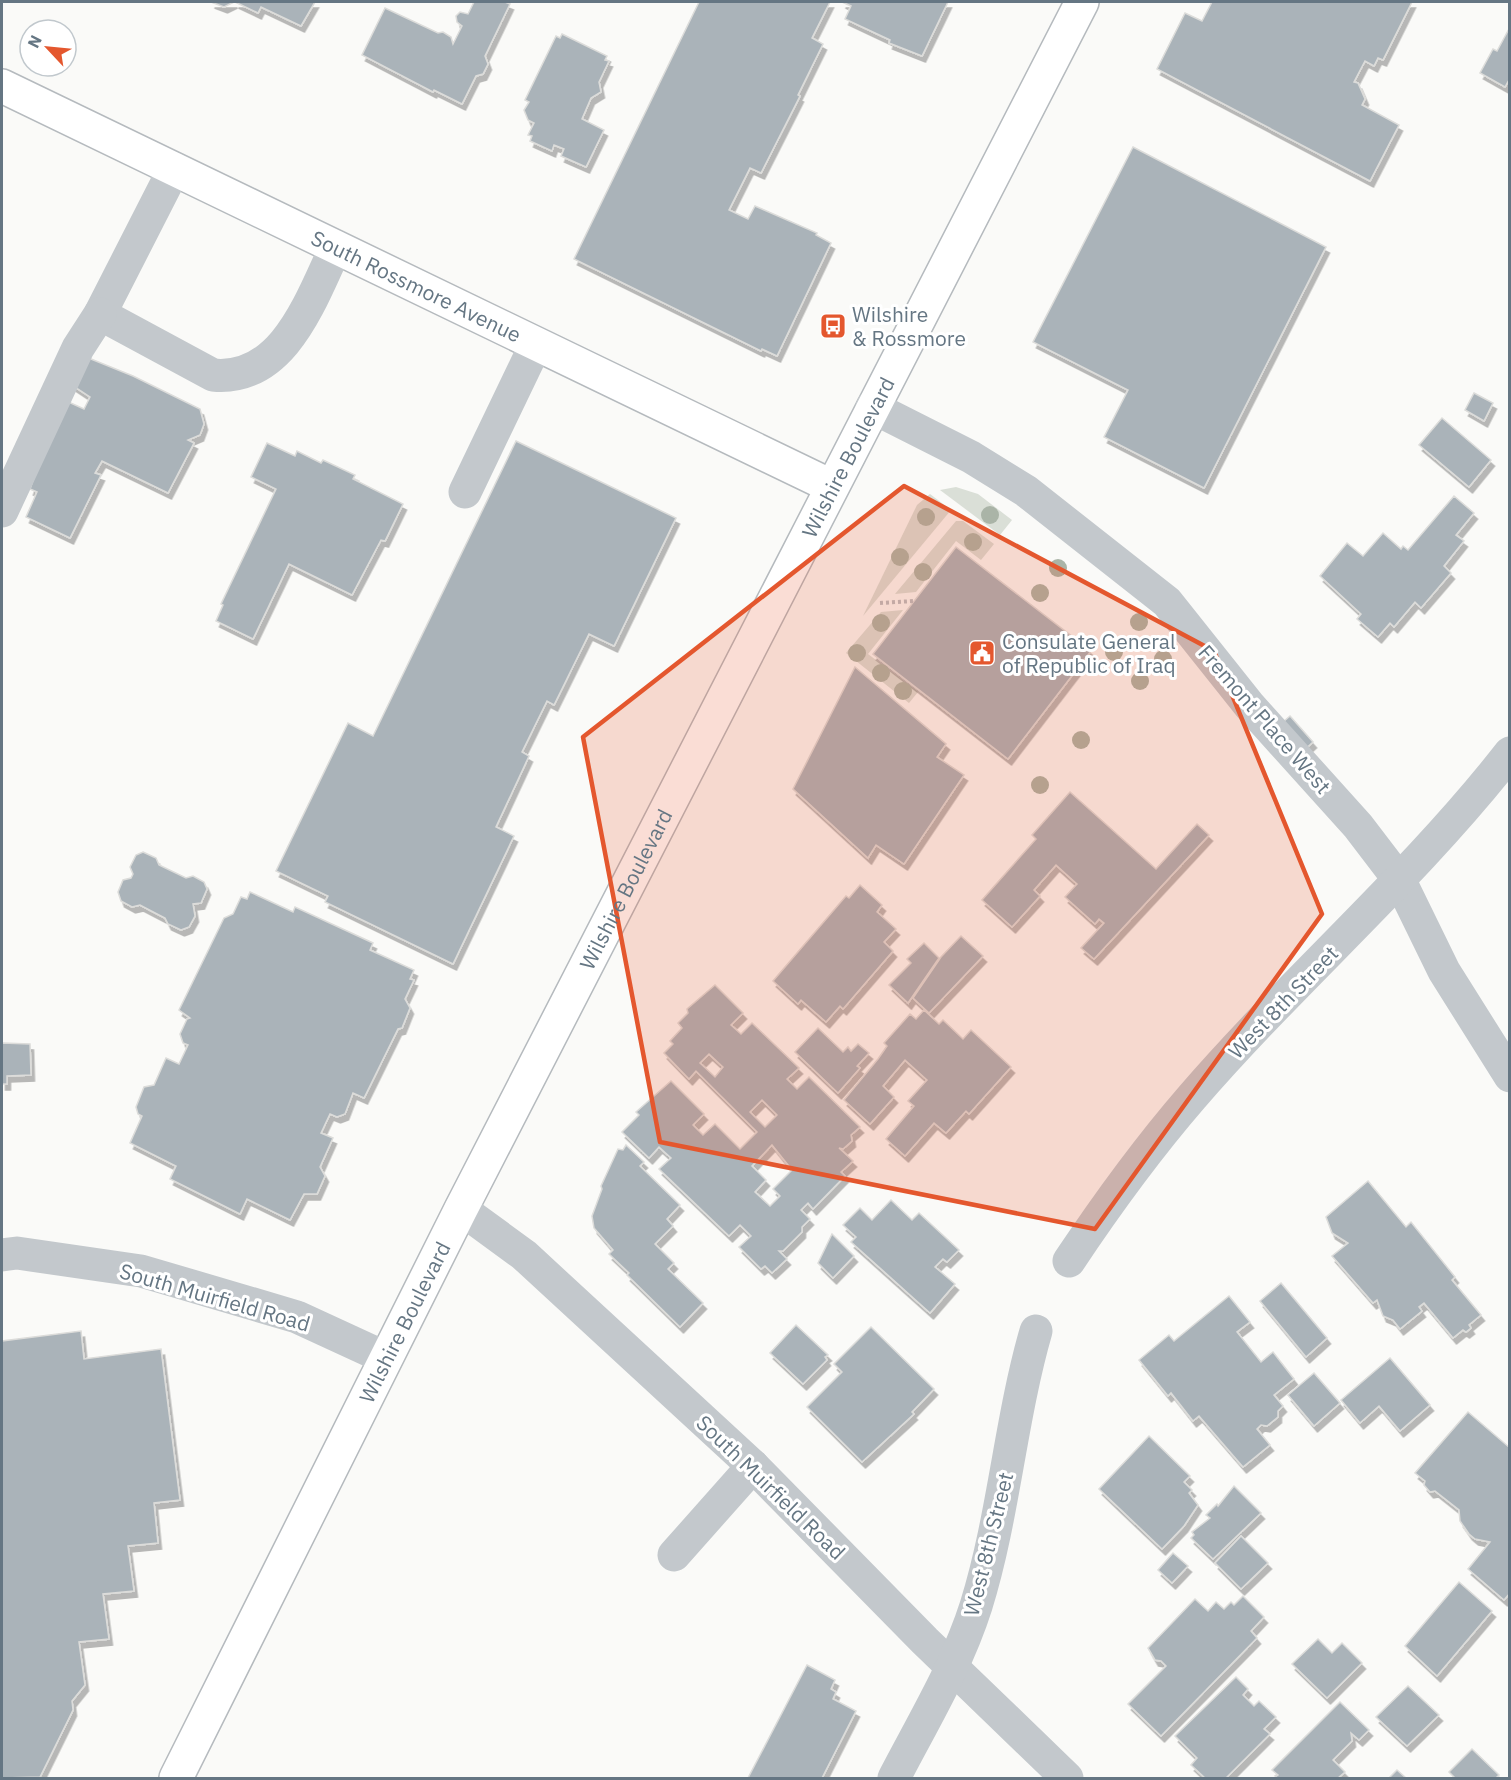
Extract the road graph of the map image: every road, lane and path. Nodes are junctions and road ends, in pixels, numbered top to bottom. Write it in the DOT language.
graph roads {
  1 [pos="1082,2"];
  2 [pos="2,86"];
  3 [pos="174,169"];
  4 [pos="336,247"];
  5 [pos="100,314"];
  6 [pos="536,344"];
  7 [pos="872,407"];
  8 [pos="831,486"];
  9 [pos="465,492"];
  10 [pos="2,511"];
  11 [pos="914,601"];
  12 [pos="880,603"];
  13 [pos="1509,753"];
  14 [pos="1400,881"];
  15 [pos="1509,1076"];
  16 [pos="461,1209"];
  17 [pos="2,1255"];
  18 [pos="1069,1261"];
  19 [pos="1036,1331"];
  20 [pos="386,1358"];
  21 [pos="753,1466"];
  22 [pos="674,1555"];
  23 [pos="952,1666"];
  24 [pos="176,1779"];
  25 [pos="894,1779"];
  26 [pos="1067,1779"];
  1 -- 7 [label="main road, Wilshire Boulevard"];
  2 -- 3 [label="main road, South Rossmore Avenue"];
  3 -- 4 [label="main road, South Rossmore Avenue"];
  3 -- 5 [label="street"];
  4 -- 5 [label="street"];
  4 -- 6 [label="main road, South Rossmore Avenue"];
  5 -- 10 [label="street"];
  6 -- 8 [label="main road, South Rossmore Avenue"];
  6 -- 9 [label="street"];
  7 -- 8 [label="main road, Wilshire Boulevard"];
  7 -- 14 [label="street, Fremont Place West"];
  8 -- 16 [label="main road, Wilshire Boulevard"];
  11 -- 12 [label="path"];
  13 -- 14 [label="street, West 8th Street"];
  14 -- 15 [label="street, Fremont Place West"];
  14 -- 18 [label="street, West 8th Street"];
  16 -- 20 [label="main road, Wilshire Boulevard"];
  16 -- 21 [label="street, South Muirfield Road"];
  17 -- 20 [label="street, South Muirfield Road"];
  19 -- 23 [label="street, West 8th Street"];
  20 -- 24 [label="main road, Wilshire Boulevard"];
  21 -- 22 [label="street"];
  21 -- 23 [label="street, South Muirfield Road"];
  23 -- 25 [label="street, West 8th Street"];
  23 -- 26 [label="street, South Muirfield Road"];
}
